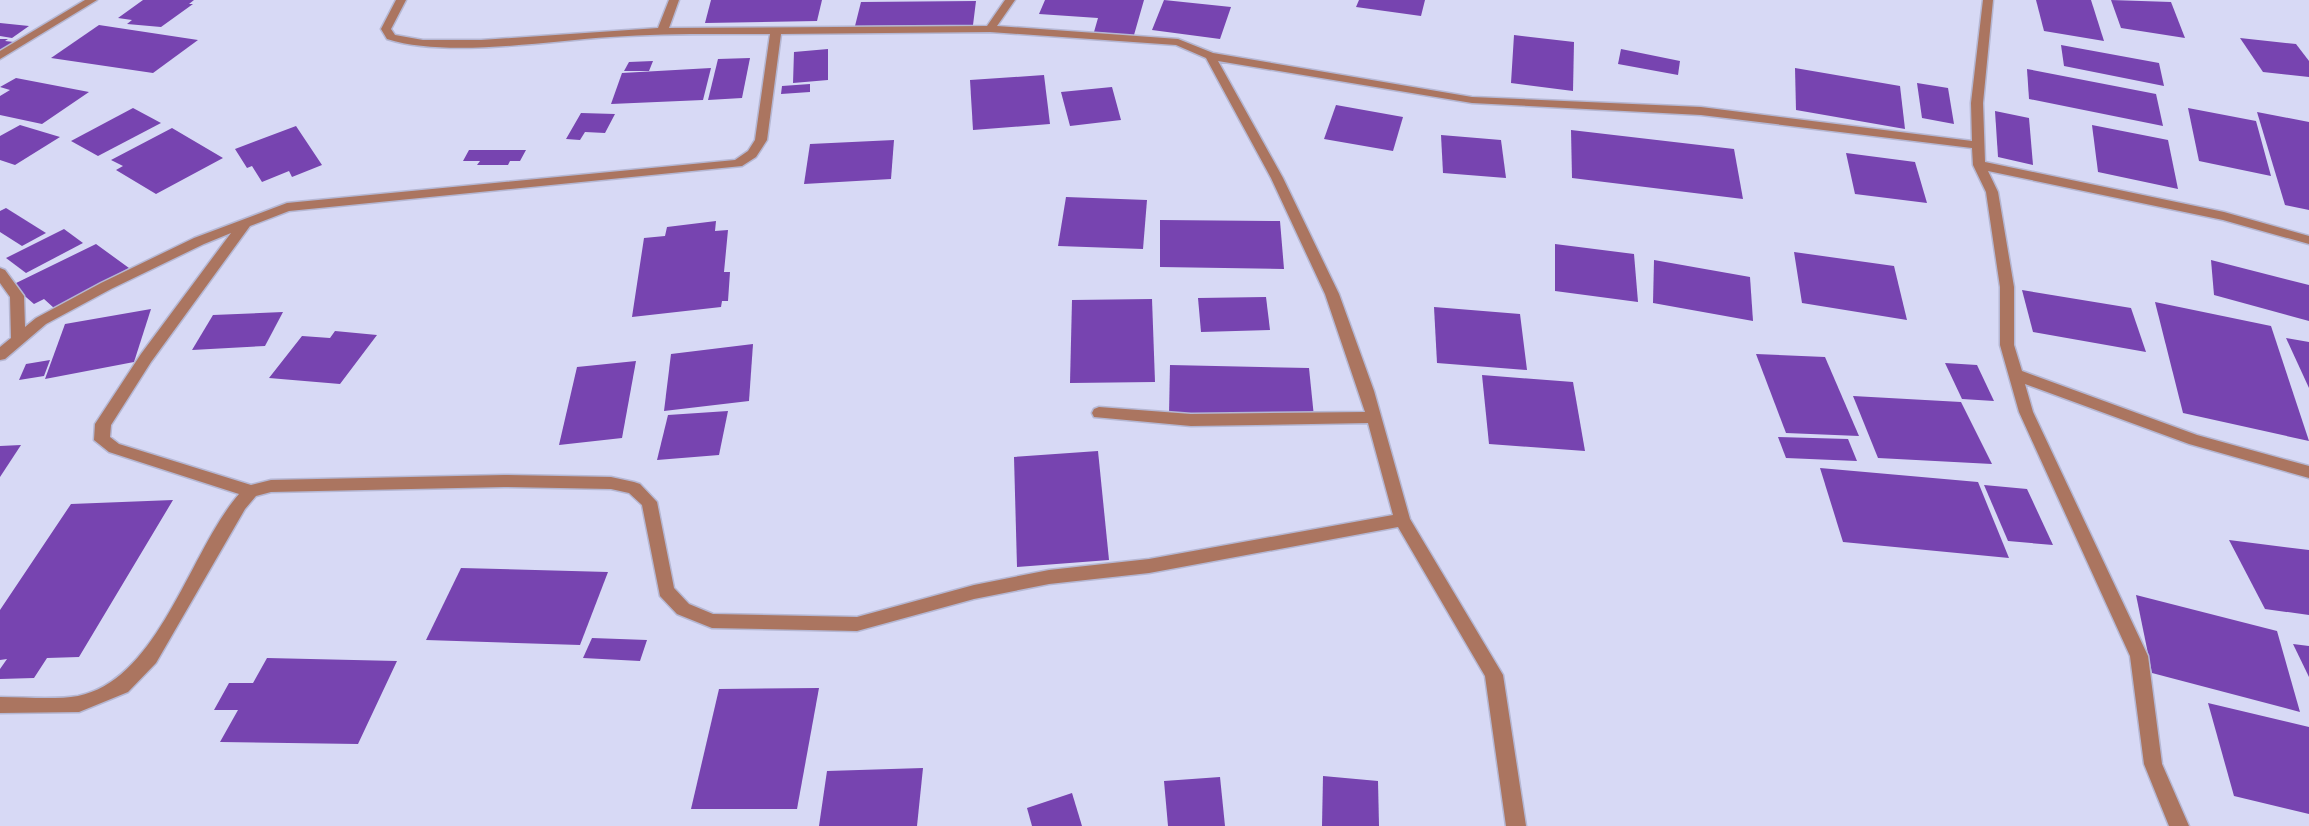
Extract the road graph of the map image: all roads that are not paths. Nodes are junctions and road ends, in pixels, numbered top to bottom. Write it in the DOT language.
graph roads {
  1 [pos="92,0"];
  2 [pos="401,0"];
  3 [pos="674,0"];
  4 [pos="1010,0"];
  5 [pos="1988,0"];
  6 [pos="990,29"];
  7 [pos="776,30"];
  8 [pos="662,31"];
  9 [pos="0,56"];
  10 [pos="1210,56"];
  11 [pos="1978,145"];
  12 [pos="1979,165"];
  13 [pos="247,221"];
  14 [pos="2309,240"];
  15 [pos="0,273"];
  16 [pos="18,339"];
  17 [pos="0,355"];
  18 [pos="2016,375"];
  19 [pos="1099,413"];
  20 [pos="1374,417"];
  21 [pos="2309,472"];
  22 [pos="251,490"];
  23 [pos="1402,520"];
  24 [pos="0,705"];
  25 [pos="1516,826"];
  26 [pos="2180,826"];
  1 -- 9 [label="street"];
  2 -- 8 [label="street"];
  3 -- 8 [label="street"];
  4 -- 6 [label="street"];
  5 -- 11 [label="street"];
  6 -- 7 [label="street"];
  6 -- 10 [label="street"];
  7 -- 8 [label="street"];
  7 -- 13 [label="street"];
  10 -- 11 [label="street"];
  10 -- 20 [label="street"];
  11 -- 12 [label="street"];
  12 -- 14 [label="street"];
  12 -- 18 [label="street"];
  13 -- 16 [label="street"];
  13 -- 22 [label="street"];
  15 -- 16 [label="street"];
  16 -- 17 [label="street"];
  18 -- 21 [label="street"];
  18 -- 26 [label="street"];
  19 -- 20 [label="street"];
  20 -- 23 [label="street"];
  22 -- 23 [label="street"];
  22 -- 24 [label="street"];
  23 -- 25 [label="street"];
}
